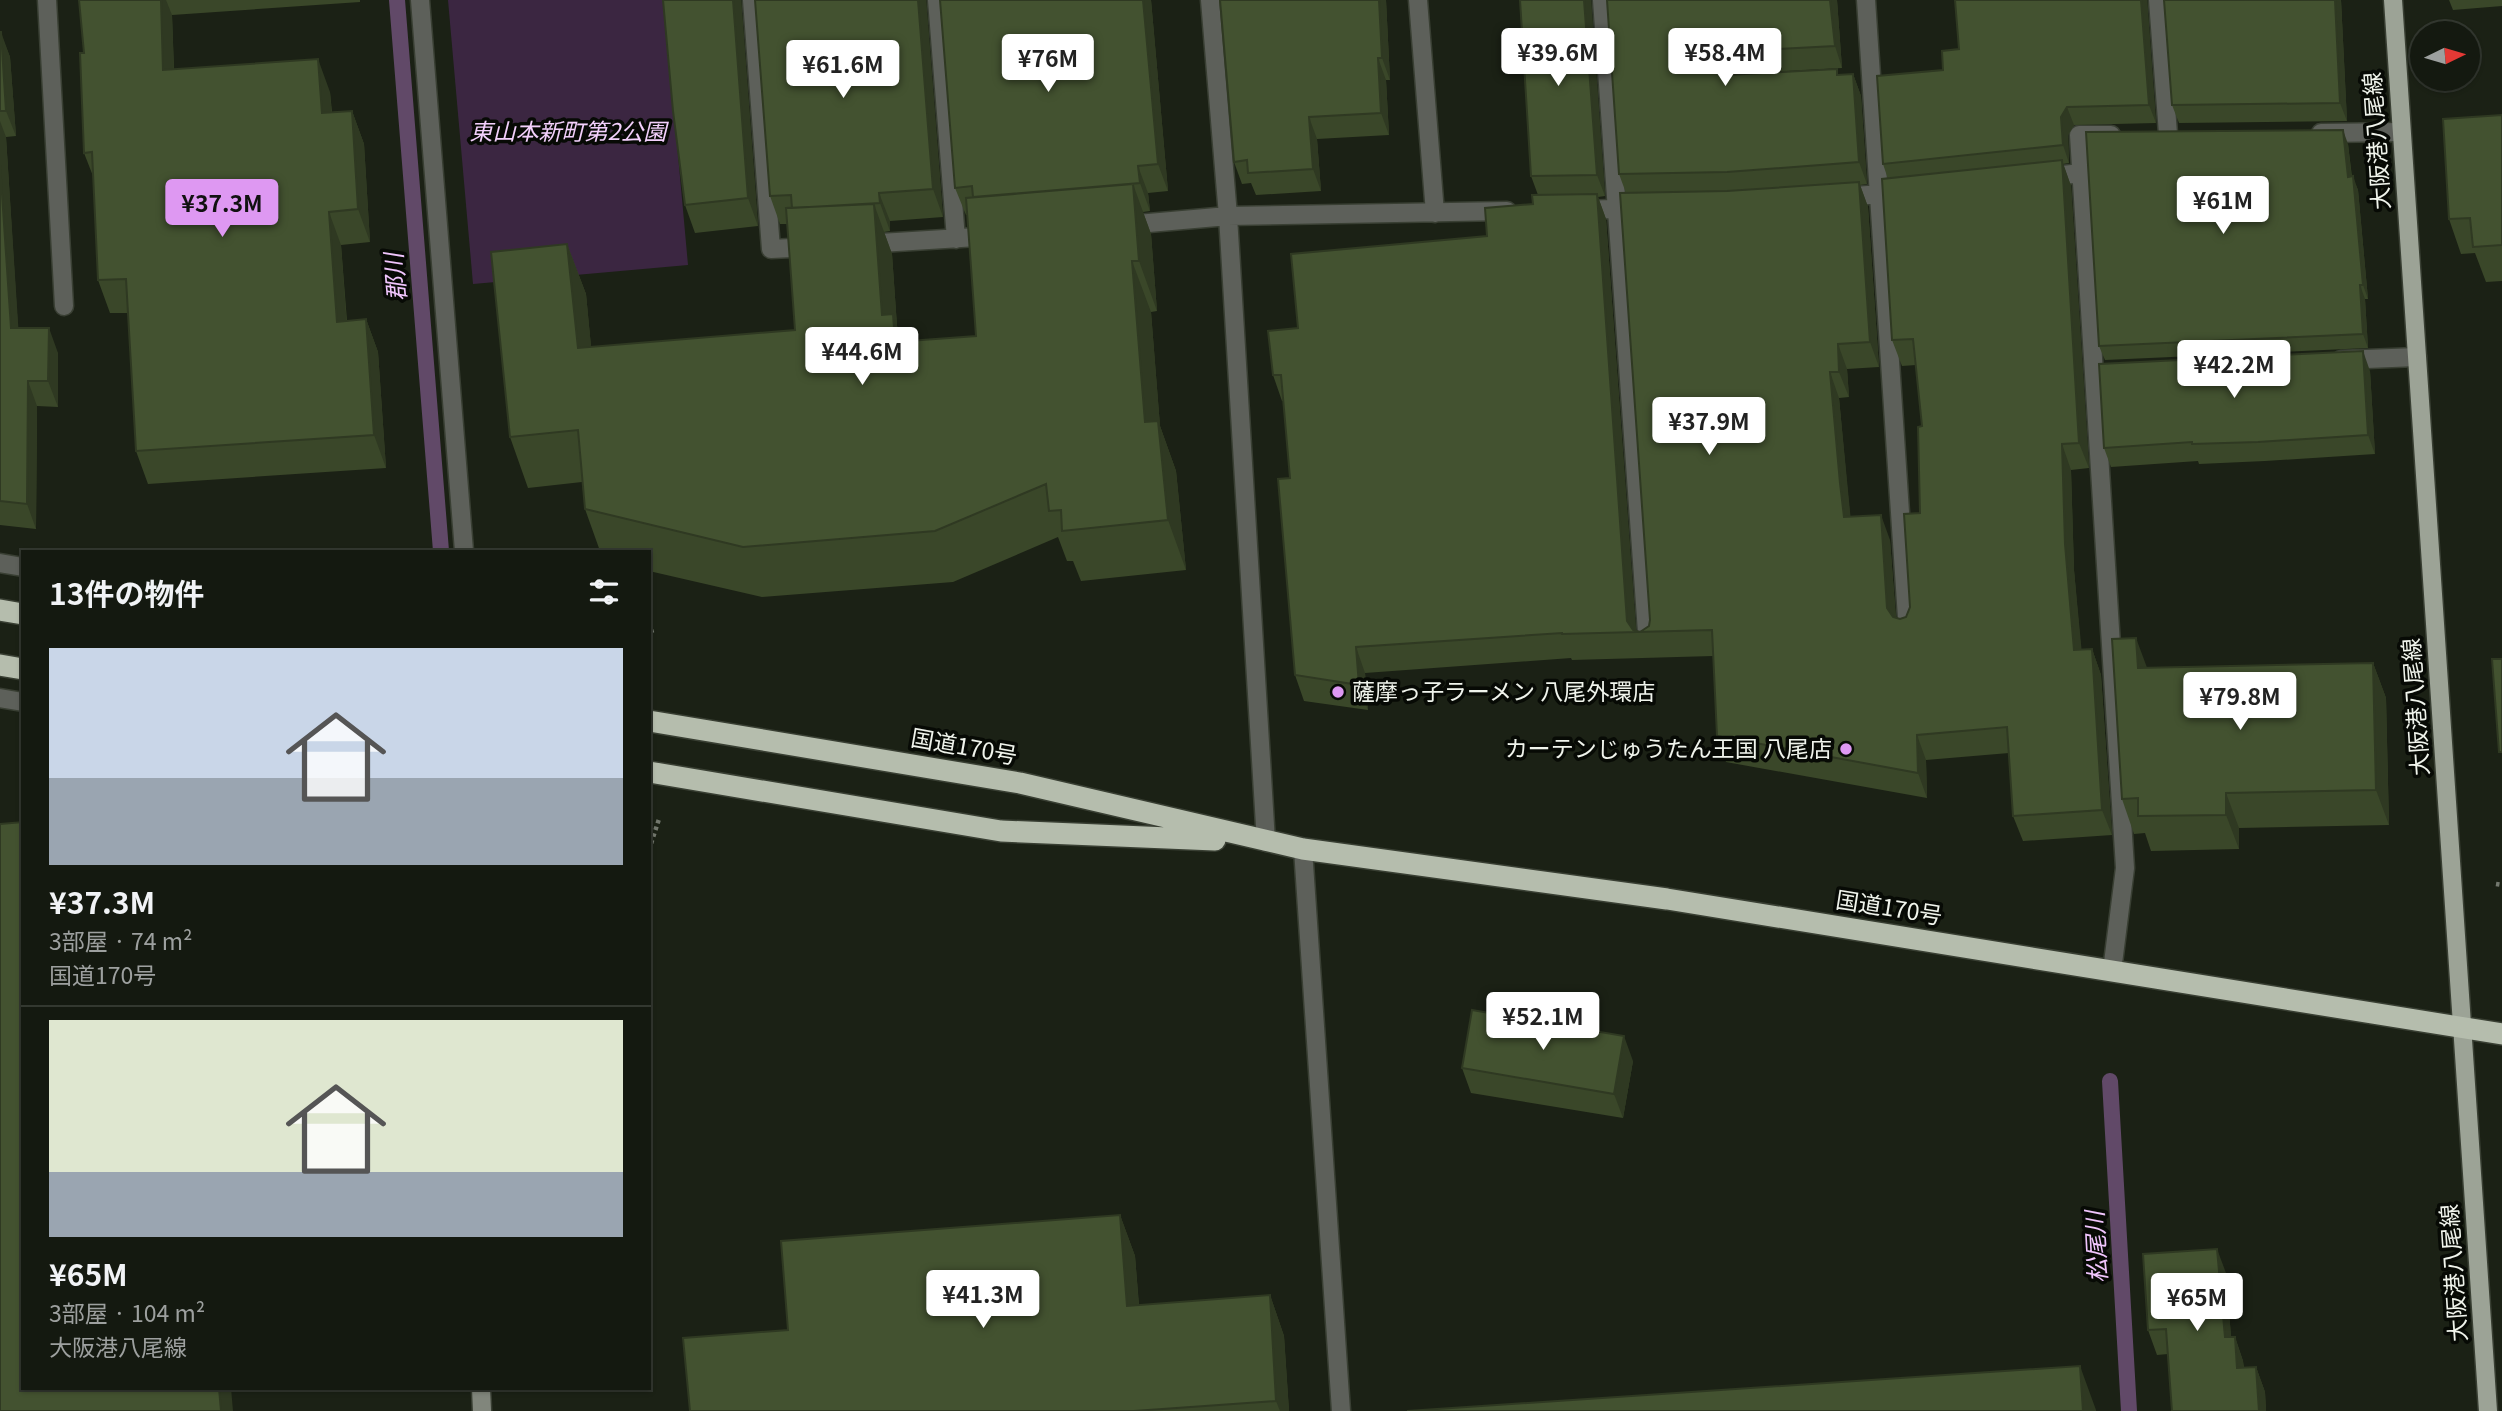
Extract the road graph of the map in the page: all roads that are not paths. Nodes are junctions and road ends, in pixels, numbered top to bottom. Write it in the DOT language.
graph roads {
  1 [pos="47,0"];
  2 [pos="420,0"];
  3 [pos="752,0"];
  4 [pos="937,0"];
  5 [pos="1210,0"];
  6 [pos="1418,0"];
  7 [pos="1602,0"];
  8 [pos="1866,0"];
  9 [pos="2158,0"];
  10 [pos="2392,0"];
  11 [pos="2401,132"];
  12 [pos="2305,133"];
  13 [pos="2130,134"];
  14 [pos="2168,134"];
  15 [pos="2081,173"];
  16 [pos="2026,179"];
  17 [pos="1918,190"];
  18 [pos="1877,195"];
  19 [pos="1825,198"];
  20 [pos="1669,207"];
  21 [pos="1616,209"];
  22 [pos="1532,211"];
  23 [pos="1560,211"];
  24 [pos="1435,213"];
  25 [pos="1228,216"];
  26 [pos="1105,227"];
  27 [pos="1010,235"];
  28 [pos="956,239"];
  29 [pos="850,245"];
  30 [pos="824,246"];
  31 [pos="64,306"];
  32 [pos="2417,356"];
  33 [pos="2322,361"];
  34 [pos="464,550"];
  35 [pos="0,564"];
  36 [pos="21,567"];
  37 [pos="0,610"];
  38 [pos="21,614"];
  39 [pos="1908,634"];
  40 [pos="1648,646"];
  41 [pos="0,665"];
  42 [pos="21,669"];
  43 [pos="0,698"];
  44 [pos="21,702"];
  45 [pos="651,721"];
  46 [pos="651,772"];
  47 [pos="1266,842"];
  48 [pos="1303,849"];
  49 [pos="2112,971"];
  50 [pos="2461,1027"];
  51 [pos="2502,1034"];
  52 [pos="481,1390"];
  53 [pos="482,1411"];
  54 [pos="1341,1411"];
  55 [pos="2488,1411"];
  1 -- 31 [label="street"];
  2 -- 34 [label="street"];
  3 -- 30 [label="street"];
  4 -- 28 [label="street"];
  5 -- 25 [label="street"];
  6 -- 24 [label="street"];
  7 -- 21 [label="street"];
  8 -- 18 [label="street"];
  9 -- 14 [label="street"];
  10 -- 11 [label="main road, 大阪港八尾線"];
  11 -- 12 [label="street"];
  11 -- 32 [label="main road, 大阪港八尾線"];
  13 -- 15 [label="street"];
  15 -- 16 [label="street"];
  15 -- 49 [label="street"];
  17 -- 18 [label="street"];
  18 -- 19 [label="street"];
  18 -- 39 [label="street"];
  20 -- 21 [label="street"];
  21 -- 23 [label="street"];
  21 -- 40 [label="street"];
  22 -- 24 [label="street"];
  24 -- 25 [label="street"];
  25 -- 26 [label="street"];
  25 -- 47 [label="street"];
  27 -- 28 [label="street"];
  28 -- 29 [label="street"];
  32 -- 33 [label="street"];
  32 -- 50 [label="main road, 大阪港八尾線"];
  35 -- 36 [label="street"];
  37 -- 38 [label="highway"];
  41 -- 42 [label="highway"];
  43 -- 44 [label="street"];
  45 -- 47 [label="highway, 国道170号"];
  46 -- 47 [label="highway, 国道170号"];
  47 -- 48 [label="highway, 国道170号"];
  48 -- 49 [label="highway, 国道170号"];
  48 -- 54 [label="street"];
  49 -- 50 [label="highway, 国道170号"];
  50 -- 51 [label="highway, 国道170号"];
  50 -- 55 [label="main road, 大阪港八尾線"];
  52 -- 53 [label="street"];
}
